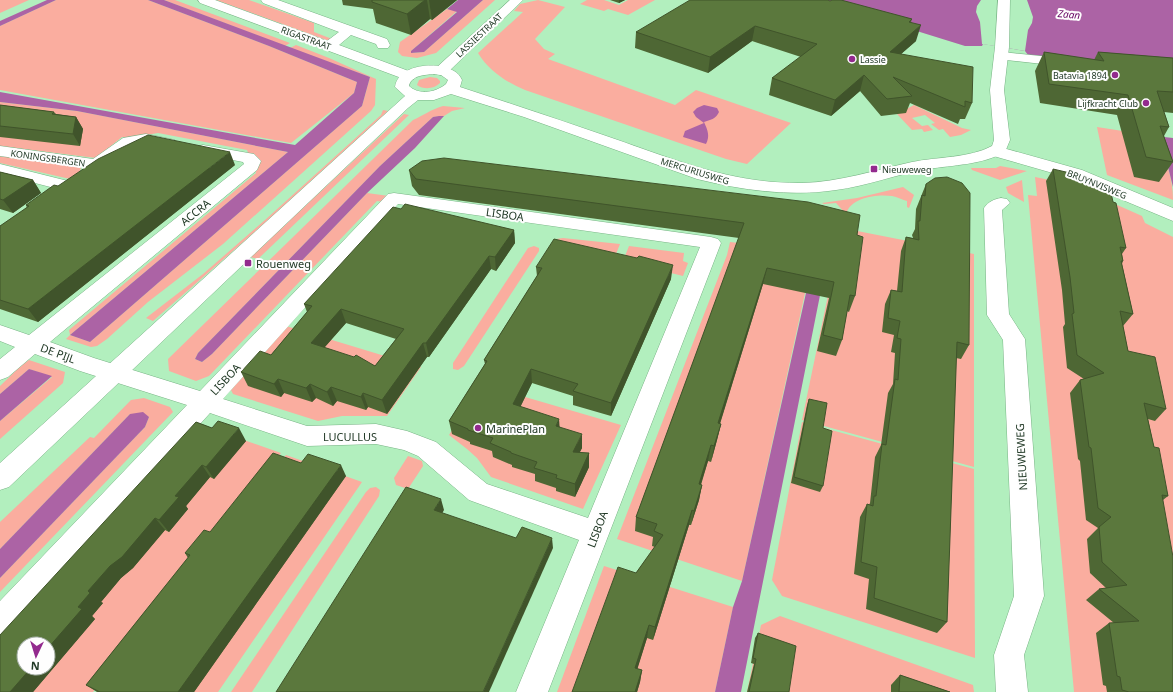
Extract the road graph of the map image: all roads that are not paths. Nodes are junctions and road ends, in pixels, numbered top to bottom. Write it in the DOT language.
graph roads {
  1 [pos="204,0"];
  2 [pos="266,0"];
  3 [pos="517,0"];
  4 [pos="1004,0"];
  5 [pos="338,38"];
  6 [pos="383,45"];
  7 [pos="1007,53"];
  8 [pos="1087,64"];
  9 [pos="441,71"];
  10 [pos="409,76"];
  11 [pos="450,89"];
  12 [pos="416,95"];
  13 [pos="0,151"];
  14 [pos="996,151"];
  15 [pos="0,169"];
  16 [pos="91,169"];
  17 [pos="66,186"];
  18 [pos="47,200"];
  19 [pos="1001,203"];
  20 [pos="1173,215"];
  21 [pos="0,333"];
  22 [pos="34,344"];
  23 [pos="0,372"];
  24 [pos="115,372"];
  25 [pos="204,402"];
  26 [pos="0,479"];
  27 [pos="595,533"];
  28 [pos="0,622"];
  29 [pos="532,692"];
  30 [pos="1012,692"];
  1 -- 5 [label="street, RIGASTRAAT"];
  2 -- 5 [label="street"];
  3 -- 9 [label="street, LASSIESTRAAT"];
  4 -- 7 [label="street"];
  5 -- 6 [label="street"];
  5 -- 10 [label="street, RIGASTRAAT"];
  7 -- 8 [label="street"];
  7 -- 14 [label="street"];
  9 -- 10 [label="street"];
  9 -- 11 [label="street"];
  10 -- 12 [label="street"];
  11 -- 12 [label="street"];
  11 -- 14 [label="street, MERCURIUSWEG"];
  12 -- 24 [label="street"];
  13 -- 16 [label="street, KONINGSBERGEN"];
  14 -- 20 [label="street, BRUYNVISWEG"];
  15 -- 17 [label="street, KONINGSBERGEN"];
  16 -- 17 [label="street"];
  16 -- 22 [label="street, ACCRA"];
  17 -- 18 [label="street"];
  19 -- 30 [label="street, NIEUWEWEG"];
  21 -- 22 [label="street, DE PIJL"];
  22 -- 23 [label="street, ACCRA"];
  22 -- 24 [label="street, DE PIJL"];
  24 -- 25 [label="street, LUCULLUS"];
  24 -- 26 [label="street"];
  25 -- 27 [label="street, LUCULLUS"];
  25 -- 27 [label="street, LISBOA"];
  25 -- 28 [label="street, LISBOA"];
  27 -- 29 [label="street, LISBOA"];
}
